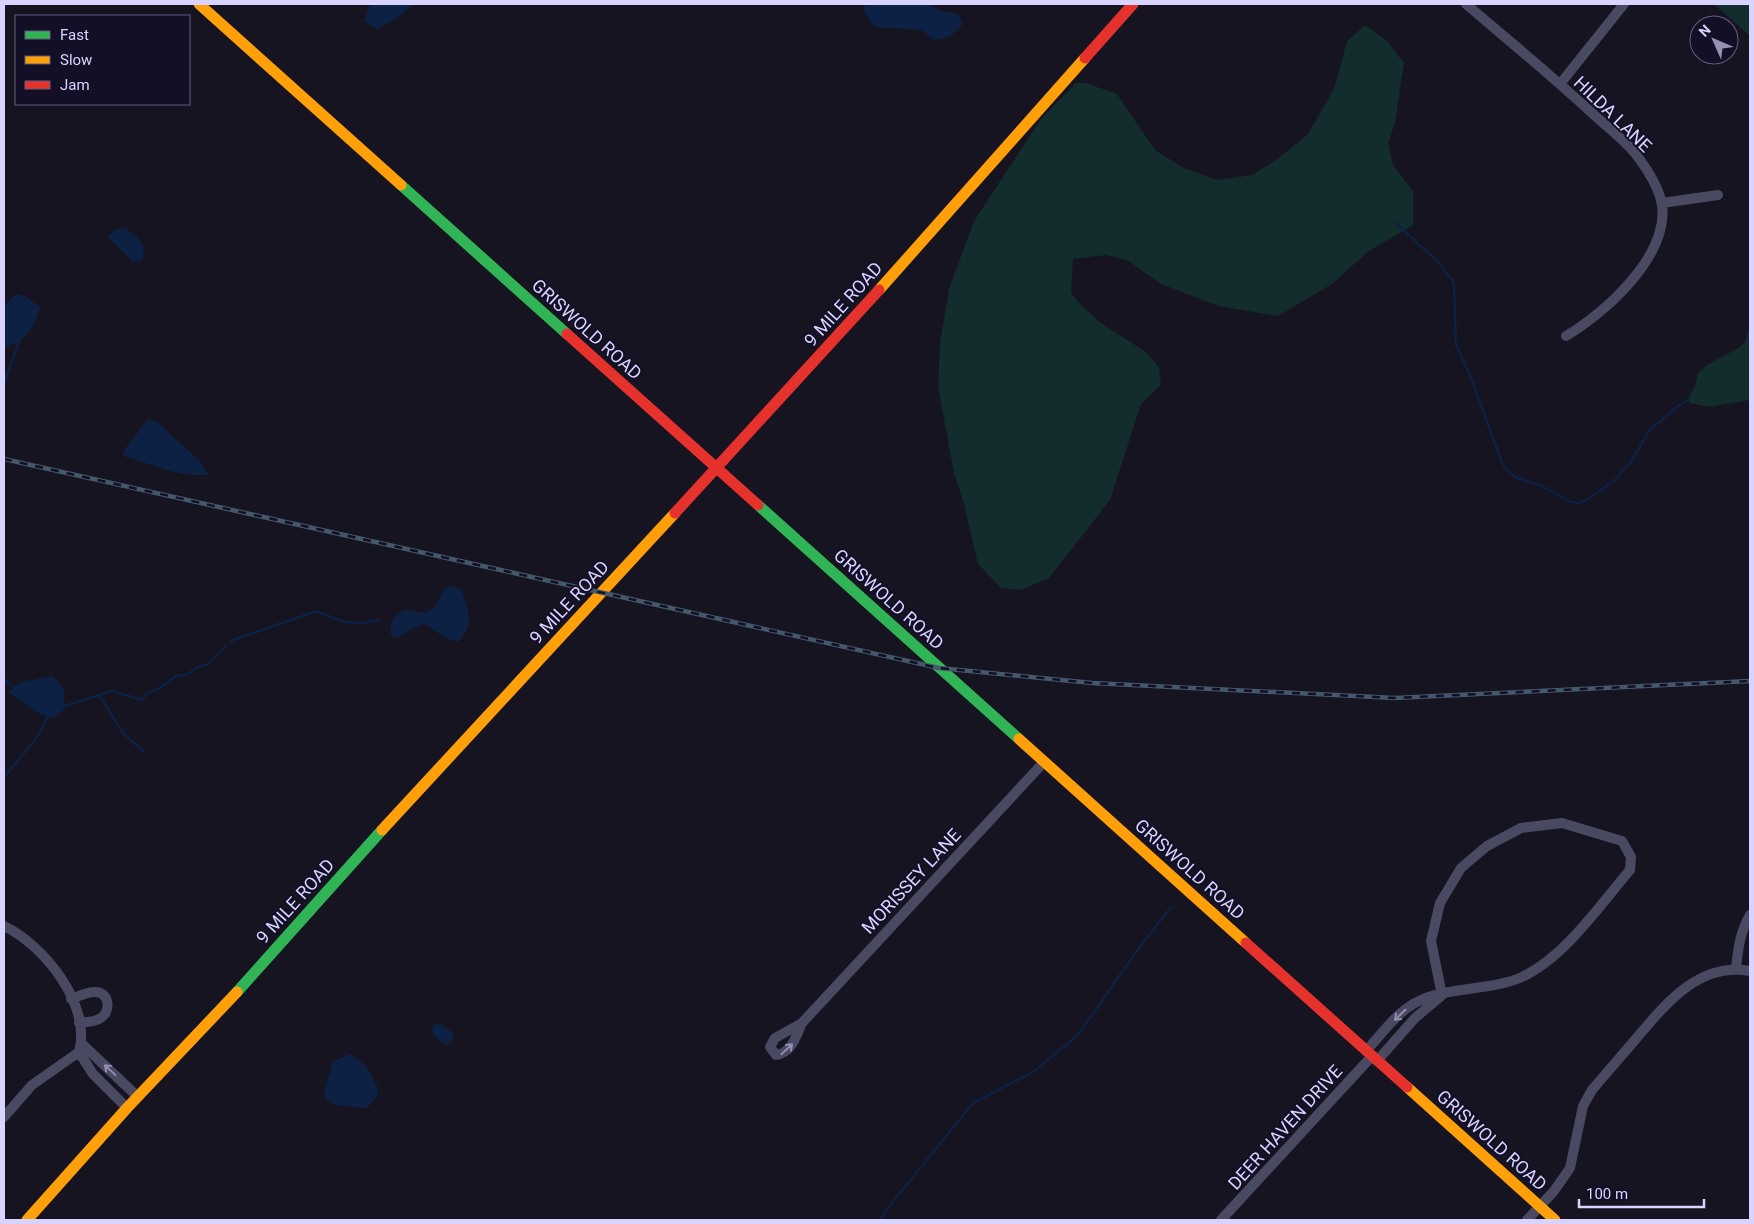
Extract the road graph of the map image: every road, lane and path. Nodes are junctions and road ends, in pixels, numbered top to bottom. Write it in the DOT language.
graph roads {
  1 [pos="199,4"];
  2 [pos="1133,4"];
  3 [pos="1466,4"];
  4 [pos="1624,4"];
  5 [pos="1560,84"];
  6 [pos="1718,195"];
  7 [pos="1662,203"];
  8 [pos="1566,336"];
  9 [pos="717,468"];
  10 [pos="1044,762"];
  11 [pos="1750,915"];
  12 [pos="4,926"];
  13 [pos="1736,968"];
  14 [pos="1750,971"];
  15 [pos="1442,995"];
  16 [pos="72,1000"];
  17 [pos="79,1023"];
  18 [pos="802,1023"];
  19 [pos="80,1048"];
  20 [pos="1372,1056"];
  21 [pos="138,1097"];
  22 [pos="127,1108"];
  23 [pos="5,1112"];
  24 [pos="1540,1206"];
  25 [pos="27,1220"];
  26 [pos="1221,1220"];
  27 [pos="1527,1220"];
  28 [pos="1555,1220"];
  1 -- 9 [label="street, GRISWOLD ROAD"];
  2 -- 9 [label="street, 9 MILE ROAD"];
  3 -- 5 [label="street, HILDA LANE"];
  4 -- 5 [label="street"];
  5 -- 7 [label="street, HILDA LANE"];
  6 -- 7 [label="street"];
  7 -- 8 [label="street, HILDA LANE"];
  9 -- 10 [label="street, GRISWOLD ROAD"];
  9 -- 21 [label="street, 9 MILE ROAD"];
  10 -- 18 [label="street, MORISSEY LANE"];
  10 -- 20 [label="street, GRISWOLD ROAD"];
  11 -- 13 [label="street"];
  12 -- 16 [label="street"];
  13 -- 14 [label="street"];
  13 -- 24 [label="street"];
  15 -- 15 [label="street"];
  15 -- 20 [label="street"];
  15 -- 20 [label="street, one-way"];
  16 -- 17 [label="street"];
  16 -- 17 [label="street"];
  17 -- 19 [label="street"];
  21 -- 19 [label="street, one-way"];
  19 -- 22 [label="street"];
  19 -- 23 [label="street"];
  20 -- 24 [label="street, GRISWOLD ROAD"];
  20 -- 26 [label="street, DEER HAVEN DRIVE"];
  21 -- 22 [label="street, 9 MILE ROAD"];
  22 -- 25 [label="street, 9 MILE ROAD"];
  24 -- 27 [label="street"];
  24 -- 28 [label="street, GRISWOLD ROAD"];
}
